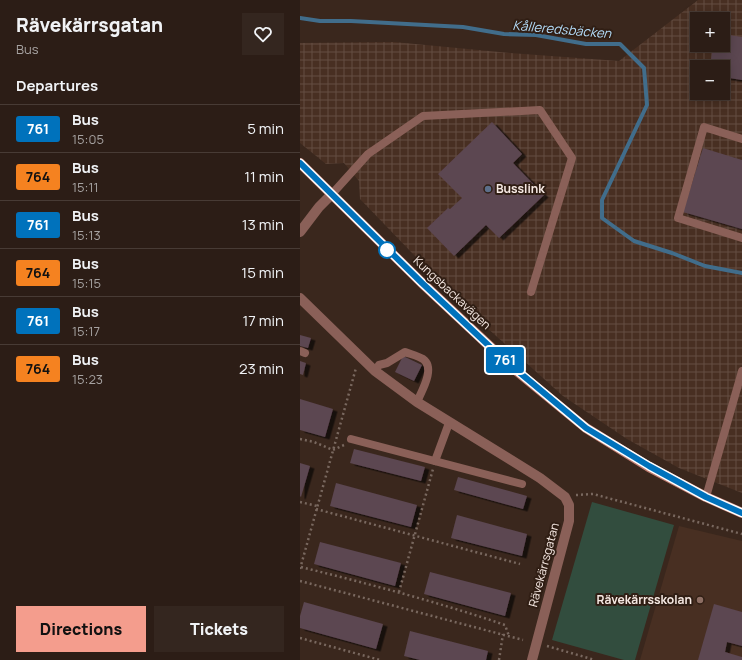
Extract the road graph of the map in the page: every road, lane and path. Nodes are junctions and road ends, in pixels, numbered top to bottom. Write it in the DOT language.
graph roads {
  1 [pos="742,139"];
  2 [pos="300,163"];
  3 [pos="332,194"];
  4 [pos="300,232"];
  5 [pos="742,238"];
  6 [pos="531,292"];
  7 [pos="300,298"];
  8 [pos="359,356"];
  9 [pos="375,370"];
  10 [pos="742,371"];
  11 [pos="417,402"];
  12 [pos="448,423"];
  13 [pos="300,438"];
  14 [pos="351,439"];
  15 [pos="333,450"];
  16 [pos="435,461"];
  17 [pos="522,484"];
  18 [pos="565,497"];
  19 [pos="706,497"];
  20 [pos="300,502"];
  21 [pos="317,508"];
  22 [pos="742,513"];
  23 [pos="742,534"];
  24 [pos="414,535"];
  25 [pos="301,563"];
  26 [pos="520,564"];
  27 [pos="300,568"];
  28 [pos="300,581"];
  29 [pos="399,592"];
  30 [pos="503,634"];
  31 [pos="509,636"];
  32 [pos="300,638"];
  33 [pos="522,640"];
  34 [pos="546,646"];
  35 [pos="380,660"];
  36 [pos="499,660"];
  37 [pos="532,660"];
  38 [pos="595,660"];
  1 -- 5 [label="lane"];
  2 -- 3 [label="street, Kungsbackavägen"];
  3 -- 4 [label="street"];
  3 -- 6 [label="lane"];
  3 -- 19 [label="street, Kungsbackavägen"];
  7 -- 8 [label="street"];
  8 -- 9 [label="street"];
  8 -- 15 [label="path"];
  9 -- 11 [label="street"];
  9 -- 11 [label="lane"];
  10 -- 19 [label="lane"];
  11 -- 12 [label="street"];
  12 -- 16 [label="lane"];
  12 -- 18 [label="street"];
  13 -- 15 [label="path"];
  14 -- 15 [label="path"];
  14 -- 16 [label="lane"];
  15 -- 21 [label="path"];
  16 -- 17 [label="lane"];
  16 -- 24 [label="path"];
  18 -- 23 [label="path"];
  18 -- 37 [label="street, Rävekärrsgatan"];
  19 -- 22 [label="street, Kungsbackavägen"];
  20 -- 21 [label="path"];
  21 -- 24 [label="path"];
  21 -- 25 [label="path"];
  24 -- 26 [label="path"];
  24 -- 29 [label="path"];
  25 -- 27 [label="path"];
  27 -- 29 [label="path"];
  28 -- 30 [label="path"];
  29 -- 31 [label="path"];
  30 -- 31 [label="path"];
  30 -- 36 [label="path"];
  31 -- 33 [label="path"];
  32 -- 35 [label="path"];
  34 -- 38 [label="path"];
}
